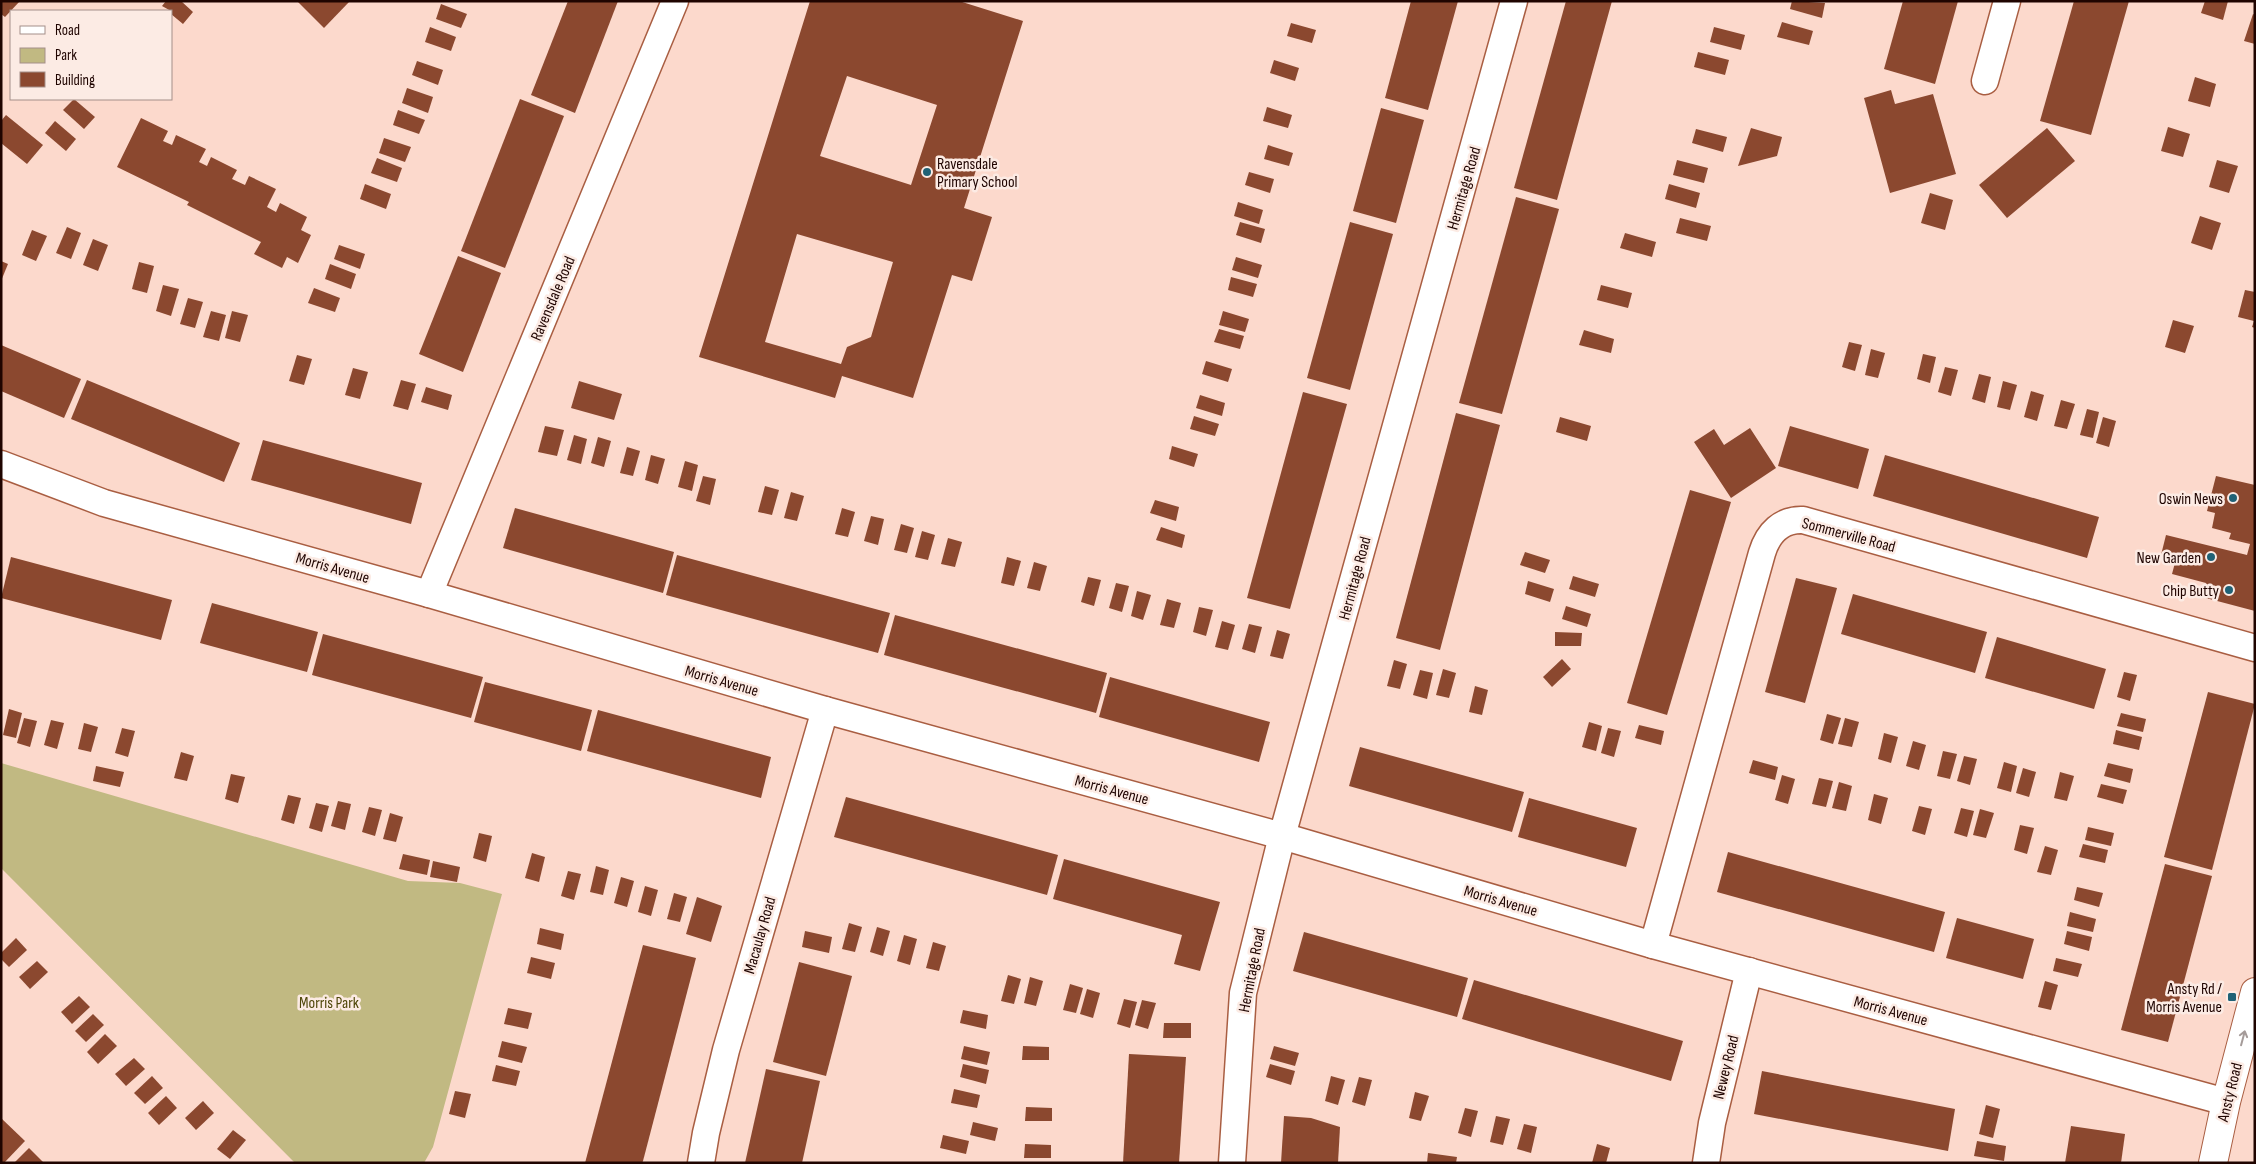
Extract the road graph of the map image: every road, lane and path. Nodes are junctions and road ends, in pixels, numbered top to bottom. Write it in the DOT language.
graph roads {
  1 [pos="675,1"];
  2 [pos="1514,1"];
  3 [pos="2007,1"];
  4 [pos="1985,81"];
  5 [pos="1,464"];
  6 [pos="429,594"];
  7 [pos="2255,648"];
  8 [pos="825,710"];
  9 [pos="1282,836"];
  10 [pos="1653,945"];
  11 [pos="1748,971"];
  12 [pos="2255,992"];
  13 [pos="2226,1102"];
  14 [pos="701,1163"];
  15 [pos="1232,1163"];
  16 [pos="1706,1163"];
  17 [pos="2213,1163"];
  1 -- 6 [label="street, Ravensdale Road"];
  2 -- 9 [label="street, Hermitage Road"];
  3 -- 4 [label="street"];
  5 -- 6 [label="street, Morris Avenue"];
  6 -- 8 [label="street, Morris Avenue"];
  7 -- 10 [label="street, Sommerville Road"];
  8 -- 9 [label="street, Morris Avenue"];
  8 -- 14 [label="street, Macaulay Road"];
  9 -- 10 [label="street, Morris Avenue"];
  9 -- 15 [label="street, Hermitage Road"];
  10 -- 11 [label="street, Morris Avenue"];
  11 -- 13 [label="street, Morris Avenue"];
  11 -- 16 [label="street, Newey Road"];
  13 -- 12 [label="highway, Ansty Road, one-way"];
  13 -- 17 [label="highway, Ansty Road"];
}
